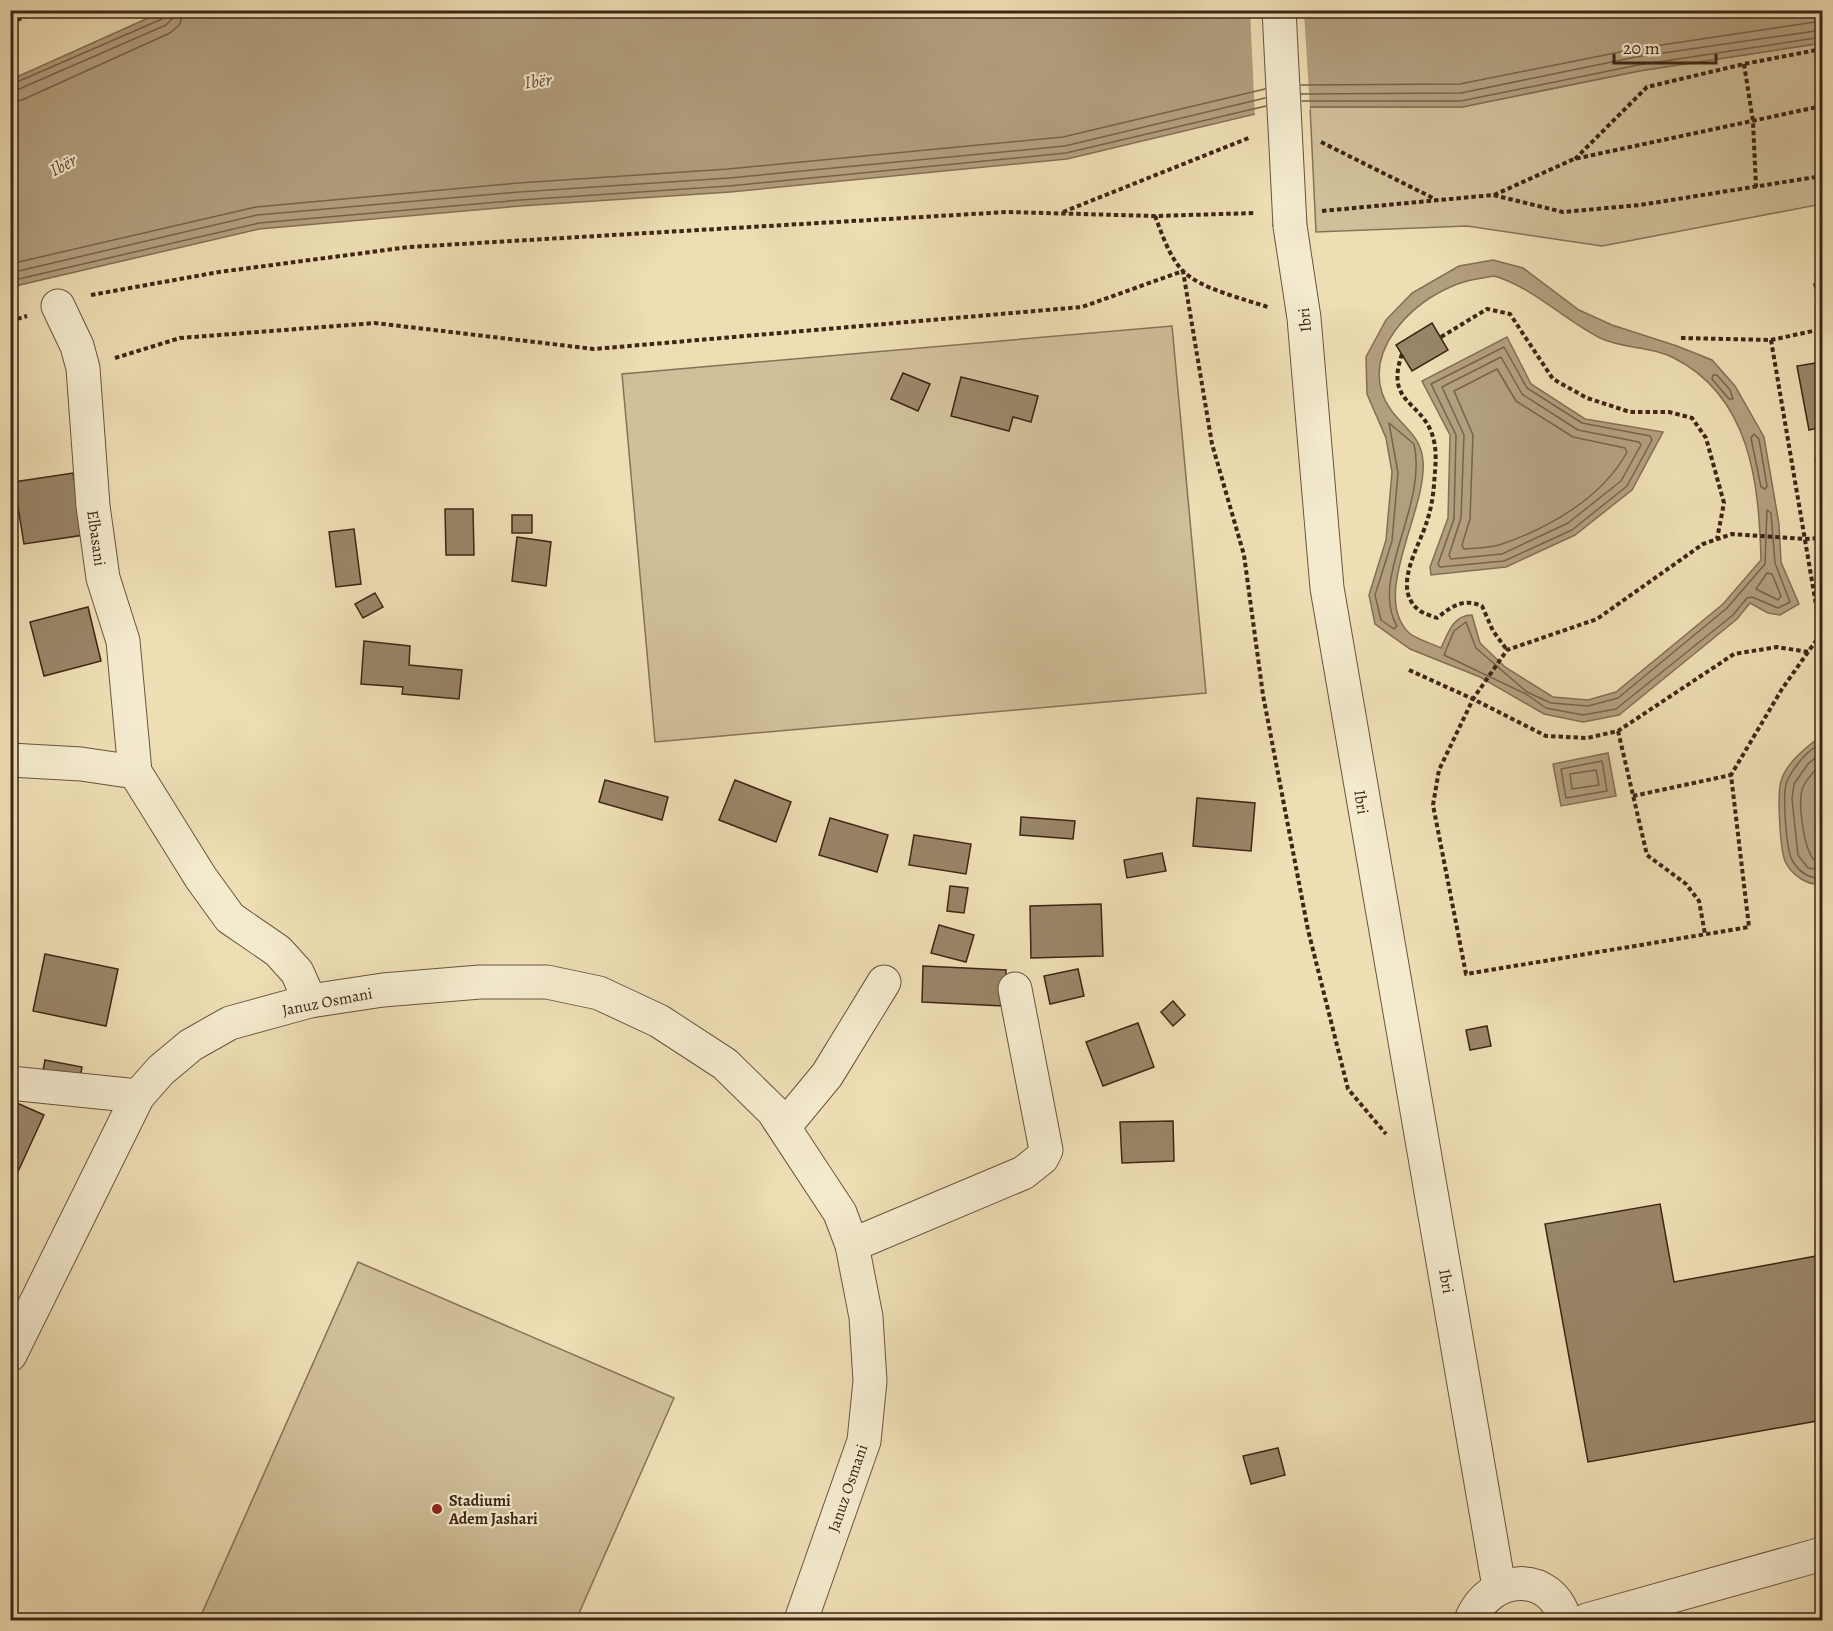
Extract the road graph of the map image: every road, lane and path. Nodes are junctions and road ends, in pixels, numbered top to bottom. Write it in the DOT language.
graph roads {
  1 [pos="41,10"];
  2 [pos="1279,10"];
  3 [pos="10,23"];
  4 [pos="1822,49"];
  5 [pos="1744,64"];
  6 [pos="1822,105"];
  7 [pos="1753,121"];
  8 [pos="1256,135"];
  9 [pos="1312,138"];
  10 [pos="1574,159"];
  11 [pos="1822,176"];
  12 [pos="1756,187"];
  13 [pos="1493,195"];
  14 [pos="1436,199"];
  15 [pos="1259,212"];
  16 [pos="1059,213"];
  17 [pos="1155,216"];
  18 [pos="1303,219"];
  19 [pos="1183,271"];
  20 [pos="1822,281"];
  21 [pos="58,306"];
  22 [pos="1304,318"];
  23 [pos="1822,318"];
  24 [pos="10,321"];
  25 [pos="1822,329"];
  26 [pos="1441,338"];
  27 [pos="1681,338"];
  28 [pos="1772,340"];
  29 [pos="1402,354"];
  30 [pos="83,368"];
  31 [pos="1822,538"];
  32 [pos="1717,539"];
  33 [pos="1805,539"];
  34 [pos="1820,635"];
  35 [pos="1822,640"];
  36 [pos="1507,650"];
  37 [pos="1808,652"];
  38 [pos="1409,670"];
  39 [pos="1473,699"];
  40 [pos="1618,731"];
  41 [pos="10,760"];
  42 [pos="135,772"];
  43 [pos="1731,775"];
  44 [pos="1633,796"];
  45 [pos="1705,934"];
  46 [pos="884,982"];
  47 [pos="1016,989"];
  48 [pos="310,1001"];
  49 [pos="10,1083"];
  50 [pos="138,1096"];
  51 [pos="784,1127"];
  52 [pos="1393,1143"];
  53 [pos="852,1245"];
  54 [pos="10,1355"];
  55 [pos="1822,1554"];
  56 [pos="1499,1587"];
  57 [pos="801,1620"];
  58 [pos="1471,1620"];
  59 [pos="1565,1620"];
  60 [pos="1587,1620"];
  1 -- 3 [label="path"];
  2 -- 18 [label="street, Ibri, bridge"];
  4 -- 5 [label="path"];
  5 -- 7 [label="path"];
  5 -- 10 [label="path"];
  6 -- 7 [label="path"];
  7 -- 10 [label="path"];
  7 -- 12 [label="path"];
  8 -- 16 [label="path"];
  9 -- 14 [label="path"];
  10 -- 13 [label="path"];
  11 -- 12 [label="path"];
  12 -- 13 [label="path"];
  13 -- 14 [label="path"];
  14 -- 18 [label="path"];
  15 -- 17 [label="path"];
  16 -- 17 [label="path"];
  16 -- 21 [label="path"];
  17 -- 19 [label="path"];
  18 -- 22 [label="street, Ibri"];
  19 -- 22 [label="path"];
  19 -- 30 [label="path"];
  19 -- 52 [label="path"];
  20 -- 23 [label="path"];
  21 -- 24 [label="path"];
  21 -- 30 [label="street, Elbasani"];
  22 -- 56 [label="street, Ibri"];
  25 -- 28 [label="path"];
  26 -- 32 [label="path"];
  27 -- 28 [label="path"];
  28 -- 33 [label="path"];
  29 -- 36 [label="path"];
  30 -- 42 [label="street, Elbasani"];
  31 -- 33 [label="path"];
  32 -- 33 [label="path"];
  32 -- 36 [label="path"];
  33 -- 34 [label="path"];
  34 -- 35 [label="path"];
  34 -- 37 [label="path"];
  36 -- 39 [label="path"];
  37 -- 40 [label="path"];
  37 -- 43 [label="path"];
  38 -- 39 [label="path"];
  39 -- 40 [label="path"];
  39 -- 45 [label="path"];
  40 -- 44 [label="path"];
  41 -- 42 [label="street"];
  42 -- 48 [label="street, Elbasani"];
  43 -- 44 [label="path"];
  43 -- 45 [label="path"];
  44 -- 45 [label="path"];
  46 -- 51 [label="street"];
  47 -- 53 [label="street"];
  48 -- 50 [label="street, Januz Osmani"];
  48 -- 51 [label="street, Januz Osmani"];
  49 -- 50 [label="street"];
  50 -- 54 [label="street, Januz Osmani"];
  51 -- 53 [label="street, Januz Osmani"];
  53 -- 57 [label="street, Januz Osmani"];
  55 -- 60 [label="street"];
  56 -- 58 [label="street"];
  56 -- 59 [label="street"];
}
